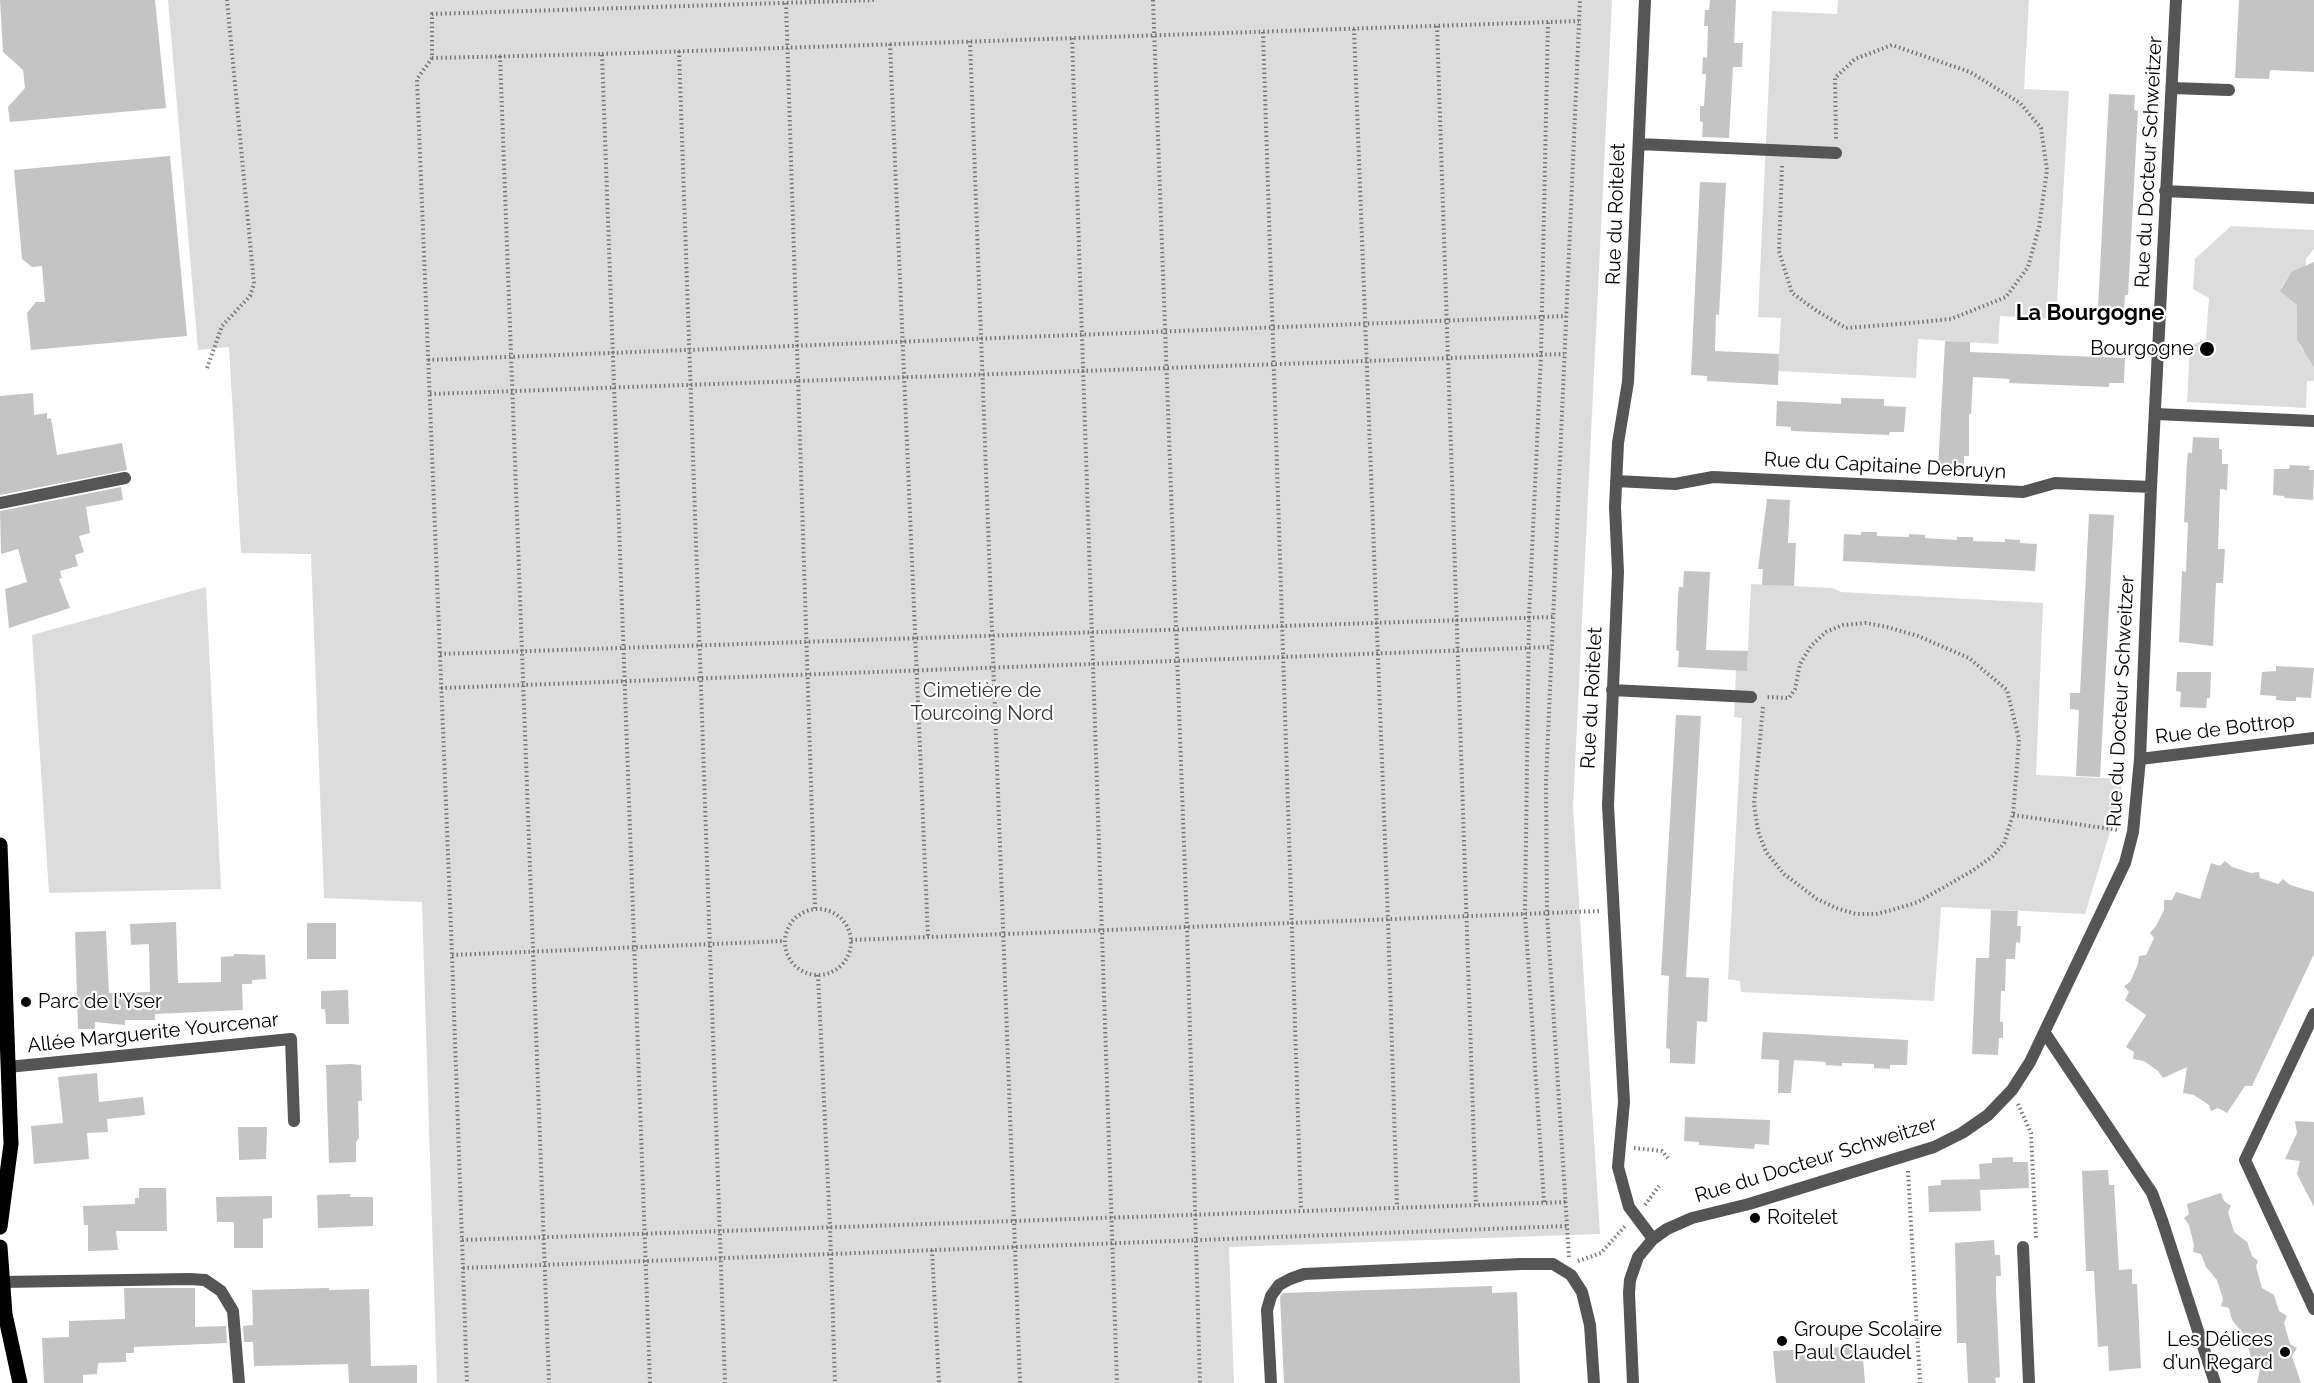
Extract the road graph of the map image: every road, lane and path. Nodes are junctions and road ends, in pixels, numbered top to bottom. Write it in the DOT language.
graph roads {
  1 [pos="227,0"];
  2 [pos="876,0"];
  3 [pos="1153,0"];
  4 [pos="1580,0"];
  5 [pos="1645,0"];
  6 [pos="2176,0"];
  7 [pos="786,3"];
  8 [pos="1579,21"];
  9 [pos="1548,22"];
  10 [pos="1437,26"];
  11 [pos="1354,28"];
  12 [pos="1263,32"];
  13 [pos="1154,35"];
  14 [pos="1072,38"];
  15 [pos="970,41"];
  16 [pos="890,44"];
  17 [pos="787,47"];
  18 [pos="679,51"];
  19 [pos="602,54"];
  20 [pos="500,56"];
  21 [pos="432,58"];
  22 [pos="2172,88"];
  23 [pos="2229,90"];
  24 [pos="1639,144"];
  25 [pos="1783,151"];
  26 [pos="1836,153"];
  27 [pos="2165,191"];
  28 [pos="2314,198"];
  29 [pos="1566,316"];
  30 [pos="1540,318"];
  31 [pos="1446,320"];
  32 [pos="1365,324"];
  33 [pos="1273,327"];
  34 [pos="1165,332"];
  35 [pos="1082,335"];
  36 [pos="981,339"];
  37 [pos="903,342"];
  38 [pos="797,346"];
  39 [pos="689,350"];
  40 [pos="613,353"];
  41 [pos="1564,354"];
  42 [pos="1541,355"];
  43 [pos="511,357"];
  44 [pos="1448,358"];
  45 [pos="428,360"];
  46 [pos="1367,361"];
  47 [pos="1274,364"];
  48 [pos="207,368"];
  49 [pos="1166,368"];
  50 [pos="1083,371"];
  51 [pos="983,375"];
  52 [pos="904,377"];
  53 [pos="798,381"];
  54 [pos="690,385"];
  55 [pos="614,387"];
  56 [pos="513,391"];
  57 [pos="430,394"];
  58 [pos="2156,414"];
  59 [pos="2314,420"];
  60 [pos="125,478"];
  61 [pos="1616,482"];
  62 [pos="2151,487"];
  63 [pos="0,503"];
  64 [pos="1553,616"];
  65 [pos="1529,617"];
  66 [pos="1456,620"];
  67 [pos="1377,623"];
  68 [pos="1282,626"];
  69 [pos="1176,630"];
  70 [pos="1092,632"];
  71 [pos="992,636"];
  72 [pos="916,638"];
  73 [pos="806,642"];
  74 [pos="699,646"];
  75 [pos="1552,646"];
  76 [pos="1528,647"];
  77 [pos="624,648"];
  78 [pos="1457,650"];
  79 [pos="522,651"];
  80 [pos="1378,653"];
  81 [pos="440,654"];
  82 [pos="1284,657"];
  83 [pos="1177,661"];
  84 [pos="1093,663"];
  85 [pos="993,667"];
  86 [pos="917,670"];
  87 [pos="807,674"];
  88 [pos="700,678"];
  89 [pos="625,681"];
  90 [pos="523,685"];
  91 [pos="441,688"];
  92 [pos="1612,690"];
  93 [pos="1751,697"];
  94 [pos="1764,697"];
  95 [pos="2314,738"];
  96 [pos="2140,759"];
  97 [pos="2013,815"];
  98 [pos="2133,832"];
  99 [pos="0,845"];
  100 [pos="0,850"];
  101 [pos="815,909"];
  102 [pos="1612,910"];
  103 [pos="1547,913"];
  104 [pos="1525,914"];
  105 [pos="1466,916"];
  106 [pos="1389,919"];
  107 [pos="1292,923"];
  108 [pos="1187,927"];
  109 [pos="1102,930"];
  110 [pos="1003,934"];
  111 [pos="928,937"];
  112 [pos="851,940"];
  113 [pos="784,941"];
  114 [pos="710,945"];
  115 [pos="634,948"];
  116 [pos="533,952"];
  117 [pos="452,955"];
  118 [pos="818,975"];
  119 [pos="2314,1014"];
  120 [pos="2045,1033"];
  121 [pos="8,1067"];
  122 [pos="2012,1090"];
  123 [pos="294,1121"];
  124 [pos="1633,1148"];
  125 [pos="1907,1156"];
  126 [pos="1668,1158"];
  127 [pos="1659,1186"];
  128 [pos="1544,1202"];
  129 [pos="1566,1202"];
  130 [pos="1476,1204"];
  131 [pos="1397,1207"];
  132 [pos="1301,1210"];
  133 [pos="1196,1214"];
  134 [pos="1112,1217"];
  135 [pos="1636,1218"];
  136 [pos="1014,1220"];
  137 [pos="1567,1226"];
  138 [pos="0,1227"];
  139 [pos="830,1227"];
  140 [pos="720,1231"];
  141 [pos="645,1234"];
  142 [pos="543,1237"];
  143 [pos="1653,1239"];
  144 [pos="462,1240"];
  145 [pos="1196,1240"];
  146 [pos="2036,1241"];
  147 [pos="1113,1243"];
  148 [pos="0,1247"];
  149 [pos="1015,1247"];
  150 [pos="2023,1247"];
  151 [pos="932,1250"];
  152 [pos="831,1254"];
  153 [pos="721,1258"];
  154 [pos="646,1261"];
  155 [pos="544,1265"];
  156 [pos="463,1268"];
  157 [pos="2,1282"];
  158 [pos="2314,1309"];
  159 [pos="20,1383"];
  160 [pos="239,1383"];
  161 [pos="467,1383"];
  162 [pos="549,1383"];
  163 [pos="650,1383"];
  164 [pos="725,1383"];
  165 [pos="835,1383"];
  166 [pos="939,1383"];
  167 [pos="1020,1383"];
  168 [pos="1118,1383"];
  169 [pos="1200,1383"];
  170 [pos="1270,1383"];
  171 [pos="1594,1383"];
  172 [pos="1633,1383"];
  173 [pos="1920,1383"];
  174 [pos="2029,1383"];
  175 [pos="2215,1383"];
  1 -- 48 [label="path"];
  2 -- 7 [label="path"];
  3 -- 13 [label="path"];
  4 -- 8 [label="path"];
  5 -- 24 [label="street, Rue du Roitelet"];
  6 -- 22 [label="street, Rue du Docteur Schweitzer"];
  7 -- 17 [label="path"];
  7 -- 21 [label="path"];
  8 -- 9 [label="path"];
  8 -- 29 [label="path"];
  9 -- 10 [label="path"];
  9 -- 30 [label="path"];
  10 -- 11 [label="path"];
  10 -- 31 [label="path"];
  11 -- 12 [label="path"];
  11 -- 32 [label="path"];
  12 -- 13 [label="path"];
  12 -- 33 [label="path"];
  13 -- 14 [label="path"];
  13 -- 34 [label="path"];
  14 -- 15 [label="path"];
  14 -- 35 [label="path"];
  15 -- 16 [label="path"];
  15 -- 36 [label="path"];
  16 -- 17 [label="path"];
  16 -- 37 [label="path"];
  17 -- 18 [label="path"];
  17 -- 38 [label="path"];
  18 -- 19 [label="path"];
  18 -- 39 [label="path"];
  19 -- 20 [label="path"];
  19 -- 40 [label="path"];
  20 -- 21 [label="path"];
  20 -- 43 [label="path"];
  21 -- 45 [label="path"];
  22 -- 23 [label="street"];
  22 -- 27 [label="street, Rue du Docteur Schweitzer"];
  24 -- 25 [label="street"];
  24 -- 61 [label="street, Rue du Roitelet"];
  25 -- 26 [label="street"];
  25 -- 26 [label="path"];
  27 -- 28 [label="street"];
  27 -- 58 [label="street, Rue du Docteur Schweitzer"];
  29 -- 30 [label="path"];
  29 -- 41 [label="path"];
  30 -- 31 [label="path"];
  30 -- 42 [label="path"];
  31 -- 32 [label="path"];
  31 -- 44 [label="path"];
  32 -- 33 [label="path"];
  32 -- 46 [label="path"];
  33 -- 34 [label="path"];
  33 -- 47 [label="path"];
  34 -- 35 [label="path"];
  34 -- 49 [label="path"];
  35 -- 36 [label="path"];
  35 -- 50 [label="path"];
  36 -- 37 [label="path"];
  36 -- 51 [label="path"];
  37 -- 38 [label="path"];
  37 -- 52 [label="path"];
  38 -- 39 [label="path"];
  38 -- 53 [label="path"];
  39 -- 40 [label="path"];
  39 -- 54 [label="path"];
  40 -- 43 [label="path"];
  40 -- 55 [label="path"];
  41 -- 42 [label="path"];
  41 -- 64 [label="path"];
  42 -- 44 [label="path"];
  42 -- 65 [label="path"];
  43 -- 45 [label="path"];
  43 -- 56 [label="path"];
  44 -- 46 [label="path"];
  44 -- 66 [label="path"];
  45 -- 57 [label="path"];
  46 -- 47 [label="path"];
  46 -- 67 [label="path"];
  47 -- 49 [label="path"];
  47 -- 68 [label="path"];
  49 -- 50 [label="path"];
  49 -- 69 [label="path"];
  50 -- 51 [label="path"];
  50 -- 70 [label="path"];
  51 -- 52 [label="path"];
  51 -- 71 [label="path"];
  52 -- 53 [label="path"];
  52 -- 72 [label="path"];
  53 -- 54 [label="path"];
  53 -- 73 [label="path"];
  54 -- 55 [label="path"];
  54 -- 74 [label="path"];
  55 -- 56 [label="path"];
  55 -- 77 [label="path"];
  56 -- 57 [label="path"];
  56 -- 79 [label="path"];
  57 -- 81 [label="path"];
  58 -- 59 [label="street"];
  58 -- 62 [label="street, Rue du Docteur Schweitzer"];
  60 -- 63 [label="street"];
  61 -- 62 [label="street, Rue du Capitaine Debruyn"];
  61 -- 92 [label="street, Rue du Roitelet"];
  62 -- 96 [label="street, Rue du Docteur Schweitzer"];
  64 -- 65 [label="path"];
  64 -- 75 [label="path"];
  65 -- 66 [label="path"];
  65 -- 76 [label="path"];
  66 -- 67 [label="path"];
  66 -- 78 [label="path"];
  67 -- 68 [label="path"];
  67 -- 80 [label="path"];
  68 -- 69 [label="path"];
  68 -- 82 [label="path"];
  69 -- 70 [label="path"];
  69 -- 83 [label="path"];
  70 -- 71 [label="path"];
  70 -- 84 [label="path"];
  71 -- 72 [label="path"];
  71 -- 85 [label="path"];
  72 -- 73 [label="path"];
  72 -- 86 [label="path"];
  73 -- 74 [label="path"];
  73 -- 87 [label="path"];
  74 -- 77 [label="path"];
  74 -- 88 [label="path"];
  75 -- 76 [label="path"];
  75 -- 103 [label="path"];
  76 -- 78 [label="path"];
  76 -- 104 [label="path"];
  77 -- 79 [label="path"];
  77 -- 89 [label="path"];
  78 -- 80 [label="path"];
  78 -- 105 [label="path"];
  79 -- 81 [label="path"];
  79 -- 90 [label="path"];
  80 -- 82 [label="path"];
  80 -- 106 [label="path"];
  81 -- 91 [label="path"];
  82 -- 83 [label="path"];
  82 -- 107 [label="path"];
  83 -- 84 [label="path"];
  83 -- 108 [label="path"];
  84 -- 85 [label="path"];
  84 -- 109 [label="path"];
  85 -- 86 [label="path"];
  85 -- 110 [label="path"];
  86 -- 87 [label="path"];
  86 -- 111 [label="path"];
  87 -- 88 [label="path"];
  87 -- 101 [label="path"];
  88 -- 89 [label="path"];
  88 -- 114 [label="path"];
  89 -- 90 [label="path"];
  89 -- 115 [label="path"];
  90 -- 91 [label="path"];
  90 -- 116 [label="path"];
  91 -- 117 [label="path"];
  92 -- 93 [label="street"];
  92 -- 102 [label="street, Rue du Roitelet"];
  93 -- 94 [label="path"];
  94 -- 97 [label="path"];
  94 -- 97 [label="path"];
  95 -- 96 [label="street, Rue de Bottrop"];
  96 -- 98 [label="street, Rue du Docteur Schweitzer"];
  97 -- 98 [label="path"];
  98 -- 120 [label="street, Rue du Docteur Schweitzer"];
  99 -- 100 [label="main road"];
  100 -- 121 [label="main road"];
  101 -- 112 [label="path"];
  101 -- 113 [label="path"];
  102 -- 103 [label="path"];
  102 -- 135 [label="street, Rue du Roitelet"];
  103 -- 104 [label="path"];
  103 -- 129 [label="path"];
  104 -- 105 [label="path"];
  104 -- 128 [label="path"];
  105 -- 106 [label="path"];
  105 -- 130 [label="path"];
  106 -- 107 [label="path"];
  106 -- 131 [label="path"];
  107 -- 108 [label="path"];
  107 -- 132 [label="path"];
  108 -- 109 [label="path"];
  108 -- 133 [label="path"];
  109 -- 110 [label="path"];
  109 -- 134 [label="path"];
  110 -- 111 [label="path"];
  110 -- 136 [label="path"];
  111 -- 112 [label="path"];
  112 -- 118 [label="path"];
  113 -- 114 [label="path"];
  113 -- 118 [label="path"];
  114 -- 115 [label="path"];
  114 -- 140 [label="path"];
  115 -- 116 [label="path"];
  115 -- 141 [label="path"];
  116 -- 117 [label="path"];
  116 -- 142 [label="path"];
  117 -- 144 [label="path"];
  118 -- 139 [label="path"];
  119 -- 158 [label="street"];
  120 -- 122 [label="street, Rue du Docteur Schweitzer"];
  120 -- 175 [label="street"];
  121 -- 123 [label="street, Allée Marguerite Yourcenar"];
  121 -- 138 [label="main road"];
  122 -- 125 [label="street, Rue du Docteur Schweitzer"];
  122 -- 146 [label="path"];
  124 -- 126 [label="path"];
  125 -- 143 [label="street, Rue du Docteur Schweitzer"];
  125 -- 173 [label="path"];
  127 -- 135 [label="path"];
  128 -- 129 [label="path"];
  128 -- 130 [label="path"];
  129 -- 137 [label="path"];
  130 -- 131 [label="path"];
  131 -- 132 [label="path"];
  132 -- 133 [label="path"];
  133 -- 134 [label="path"];
  133 -- 145 [label="path"];
  134 -- 136 [label="path"];
  134 -- 147 [label="path"];
  135 -- 137 [label="path"];
  135 -- 143 [label="street, Rue du Roitelet"];
  136 -- 139 [label="path"];
  136 -- 149 [label="path"];
  137 -- 145 [label="path"];
  139 -- 140 [label="path"];
  139 -- 152 [label="path"];
  140 -- 141 [label="path"];
  140 -- 153 [label="path"];
  141 -- 142 [label="path"];
  141 -- 154 [label="path"];
  142 -- 144 [label="path"];
  142 -- 155 [label="path"];
  143 -- 172 [label="street"];
  144 -- 156 [label="path"];
  145 -- 147 [label="path"];
  145 -- 169 [label="path"];
  147 -- 149 [label="path"];
  147 -- 168 [label="path"];
  148 -- 157 [label="main road"];
  149 -- 151 [label="path"];
  149 -- 167 [label="path"];
  150 -- 174 [label="street"];
  151 -- 152 [label="path"];
  151 -- 166 [label="path"];
  152 -- 153 [label="path"];
  152 -- 165 [label="path"];
  153 -- 154 [label="path"];
  153 -- 164 [label="path"];
  154 -- 155 [label="path"];
  154 -- 163 [label="path"];
  155 -- 156 [label="path"];
  155 -- 162 [label="path"];
  156 -- 161 [label="path"];
  157 -- 159 [label="main road"];
  157 -- 160 [label="street"];
  170 -- 171 [label="street"];
}
